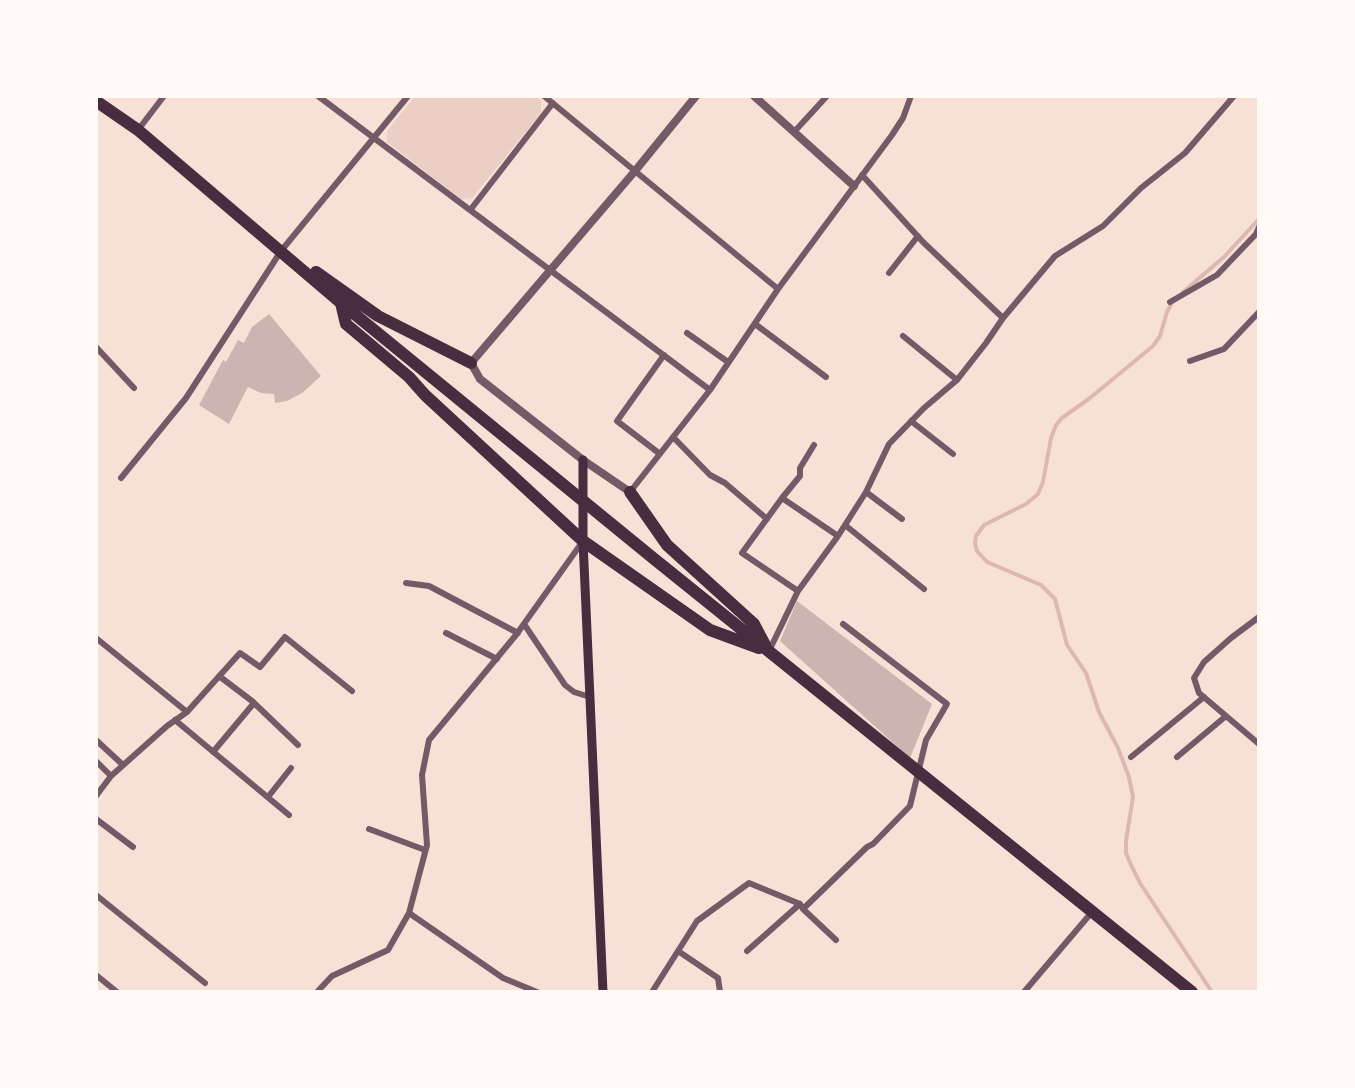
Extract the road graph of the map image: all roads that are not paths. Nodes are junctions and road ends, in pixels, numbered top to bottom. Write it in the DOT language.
graph roads {
  1 [pos="164,96"];
  2 [pos="318,96"];
  3 [pos="408,96"];
  4 [pos="544,96"];
  5 [pos="696,96"];
  6 [pos="754,96"];
  7 [pos="827,96"];
  8 [pos="911,96"];
  9 [pos="1234,96"];
  10 [pos="96,101"];
  11 [pos="553,103"];
  12 [pos="138,130"];
  13 [pos="794,132"];
  14 [pos="375,138"];
  15 [pos="635,171"];
  16 [pos="862,174"];
  17 [pos="854,186"];
  18 [pos="471,209"];
  19 [pos="1258,232"];
  20 [pos="918,236"];
  21 [pos="281,251"];
  22 [pos="551,269"];
  23 [pos="889,273"];
  24 [pos="778,289"];
  25 [pos="1170,302"];
  26 [pos="341,303"];
  27 [pos="1259,312"];
  28 [pos="1003,318"];
  29 [pos="755,324"];
  30 [pos="687,333"];
  31 [pos="903,336"];
  32 [pos="96,347"];
  33 [pos="664,355"];
  34 [pos="1190,361"];
  35 [pos="729,362"];
  36 [pos="471,363"];
  37 [pos="826,376"];
  38 [pos="957,380"];
  39 [pos="134,387"];
  40 [pos="710,390"];
  41 [pos="911,421"];
  42 [pos="673,437"];
  43 [pos="814,445"];
  44 [pos="660,454"];
  45 [pos="953,454"];
  46 [pos="584,460"];
  47 [pos="121,478"];
  48 [pos="630,492"];
  49 [pos="866,492"];
  50 [pos="782,498"];
  51 [pos="767,519"];
  52 [pos="902,519"];
  53 [pos="844,525"];
  54 [pos="838,536"];
  55 [pos="583,541"];
  56 [pos="406,583"];
  57 [pos="924,589"];
  58 [pos="798,591"];
  59 [pos="1259,617"];
  60 [pos="524,624"];
  61 [pos="843,624"];
  62 [pos="446,633"];
  63 [pos="518,633"];
  64 [pos="96,638"];
  65 [pos="769,651"];
  66 [pos="497,658"];
  67 [pos="219,676"];
  68 [pos="352,691"];
  69 [pos="590,697"];
  70 [pos="1204,697"];
  71 [pos="254,703"];
  72 [pos="187,712"];
  73 [pos="1226,716"];
  74 [pos="176,720"];
  75 [pos="96,740"];
  76 [pos="1259,744"];
  77 [pos="298,745"];
  78 [pos="213,752"];
  79 [pos="1131,757"];
  80 [pos="1177,757"];
  81 [pos="96,761"];
  82 [pos="123,765"];
  83 [pos="291,768"];
  84 [pos="919,772"];
  85 [pos="111,776"];
  86 [pos="96,796"];
  87 [pos="268,797"];
  88 [pos="289,815"];
  89 [pos="96,819"];
  90 [pos="369,829"];
  91 [pos="133,848"];
  92 [pos="425,850"];
  93 [pos="96,895"];
  94 [pos="802,907"];
  95 [pos="1092,912"];
  96 [pos="409,913"];
  97 [pos="836,940"];
  98 [pos="678,951"];
  99 [pos="747,951"];
  100 [pos="96,975"];
  101 [pos="205,983"];
  102 [pos="117,992"];
  103 [pos="317,992"];
  104 [pos="537,992"];
  105 [pos="603,992"];
  106 [pos="652,992"];
  107 [pos="720,992"];
  108 [pos="1024,992"];
  109 [pos="1192,992"];
  1 -- 12 [label="street"];
  2 -- 14 [label="street"];
  3 -- 14 [label="street"];
  4 -- 11 [label="street"];
  5 -- 15 [label="street"];
  6 -- 13 [label="street"];
  7 -- 13 [label="street"];
  8 -- 16 [label="street"];
  9 -- 28 [label="street"];
  10 -- 12 [label="highway"];
  11 -- 15 [label="street"];
  11 -- 18 [label="street"];
  12 -- 21 [label="highway"];
  13 -- 17 [label="street"];
  14 -- 18 [label="street"];
  14 -- 21 [label="street"];
  15 -- 22 [label="street"];
  15 -- 24 [label="street"];
  16 -- 17 [label="street"];
  16 -- 20 [label="street"];
  17 -- 24 [label="street"];
  18 -- 22 [label="street"];
  19 -- 25 [label="street"];
  20 -- 23 [label="street"];
  20 -- 28 [label="street"];
  21 -- 26 [label="highway"];
  21 -- 36 [label="highway"];
  21 -- 47 [label="street"];
  22 -- 33 [label="street"];
  22 -- 36 [label="street"];
  24 -- 29 [label="street"];
  26 -- 55 [label="highway"];
  26 -- 65 [label="highway"];
  27 -- 34 [label="street"];
  28 -- 38 [label="street"];
  29 -- 35 [label="street"];
  29 -- 37 [label="street"];
  30 -- 35 [label="street"];
  31 -- 38 [label="street"];
  32 -- 39 [label="street"];
  33 -- 40 [label="street"];
  33 -- 44 [label="street"];
  35 -- 40 [label="street"];
  36 -- 46 [label="street"];
  38 -- 41 [label="street"];
  40 -- 42 [label="street"];
  41 -- 45 [label="street"];
  41 -- 49 [label="street"];
  42 -- 44 [label="street"];
  42 -- 51 [label="street"];
  43 -- 50 [label="street"];
  44 -- 48 [label="street"];
  46 -- 48 [label="street"];
  46 -- 55 [label="main road"];
  48 -- 65 [label="highway"];
  49 -- 52 [label="street"];
  49 -- 53 [label="street"];
  50 -- 51 [label="street"];
  50 -- 54 [label="street"];
  51 -- 58 [label="street"];
  53 -- 54 [label="street"];
  53 -- 57 [label="street"];
  54 -- 58 [label="street"];
  55 -- 60 [label="street"];
  55 -- 65 [label="highway"];
  55 -- 69 [label="main road"];
  56 -- 63 [label="street"];
  58 -- 65 [label="street"];
  59 -- 70 [label="street"];
  60 -- 63 [label="street"];
  60 -- 69 [label="street"];
  61 -- 84 [label="street"];
  62 -- 66 [label="street"];
  63 -- 66 [label="street"];
  64 -- 72 [label="street"];
  65 -- 84 [label="highway"];
  66 -- 92 [label="street"];
  67 -- 68 [label="street"];
  67 -- 71 [label="street"];
  67 -- 72 [label="street"];
  69 -- 105 [label="main road"];
  70 -- 73 [label="street"];
  70 -- 79 [label="street"];
  71 -- 77 [label="street"];
  71 -- 78 [label="street"];
  72 -- 74 [label="street"];
  73 -- 76 [label="street"];
  73 -- 80 [label="street"];
  74 -- 78 [label="street"];
  74 -- 82 [label="street"];
  75 -- 82 [label="street"];
  78 -- 87 [label="street"];
  81 -- 85 [label="street"];
  82 -- 85 [label="street"];
  83 -- 87 [label="street"];
  84 -- 94 [label="street"];
  84 -- 95 [label="highway"];
  85 -- 86 [label="street"];
  87 -- 88 [label="street"];
  89 -- 91 [label="street"];
  90 -- 92 [label="street"];
  92 -- 96 [label="street"];
  93 -- 101 [label="street"];
  94 -- 97 [label="street"];
  94 -- 98 [label="street"];
  94 -- 99 [label="street"];
  95 -- 108 [label="street"];
  95 -- 109 [label="highway"];
  96 -- 103 [label="street"];
  96 -- 104 [label="street"];
  98 -- 106 [label="street"];
  98 -- 107 [label="street"];
  100 -- 102 [label="street"];
}
